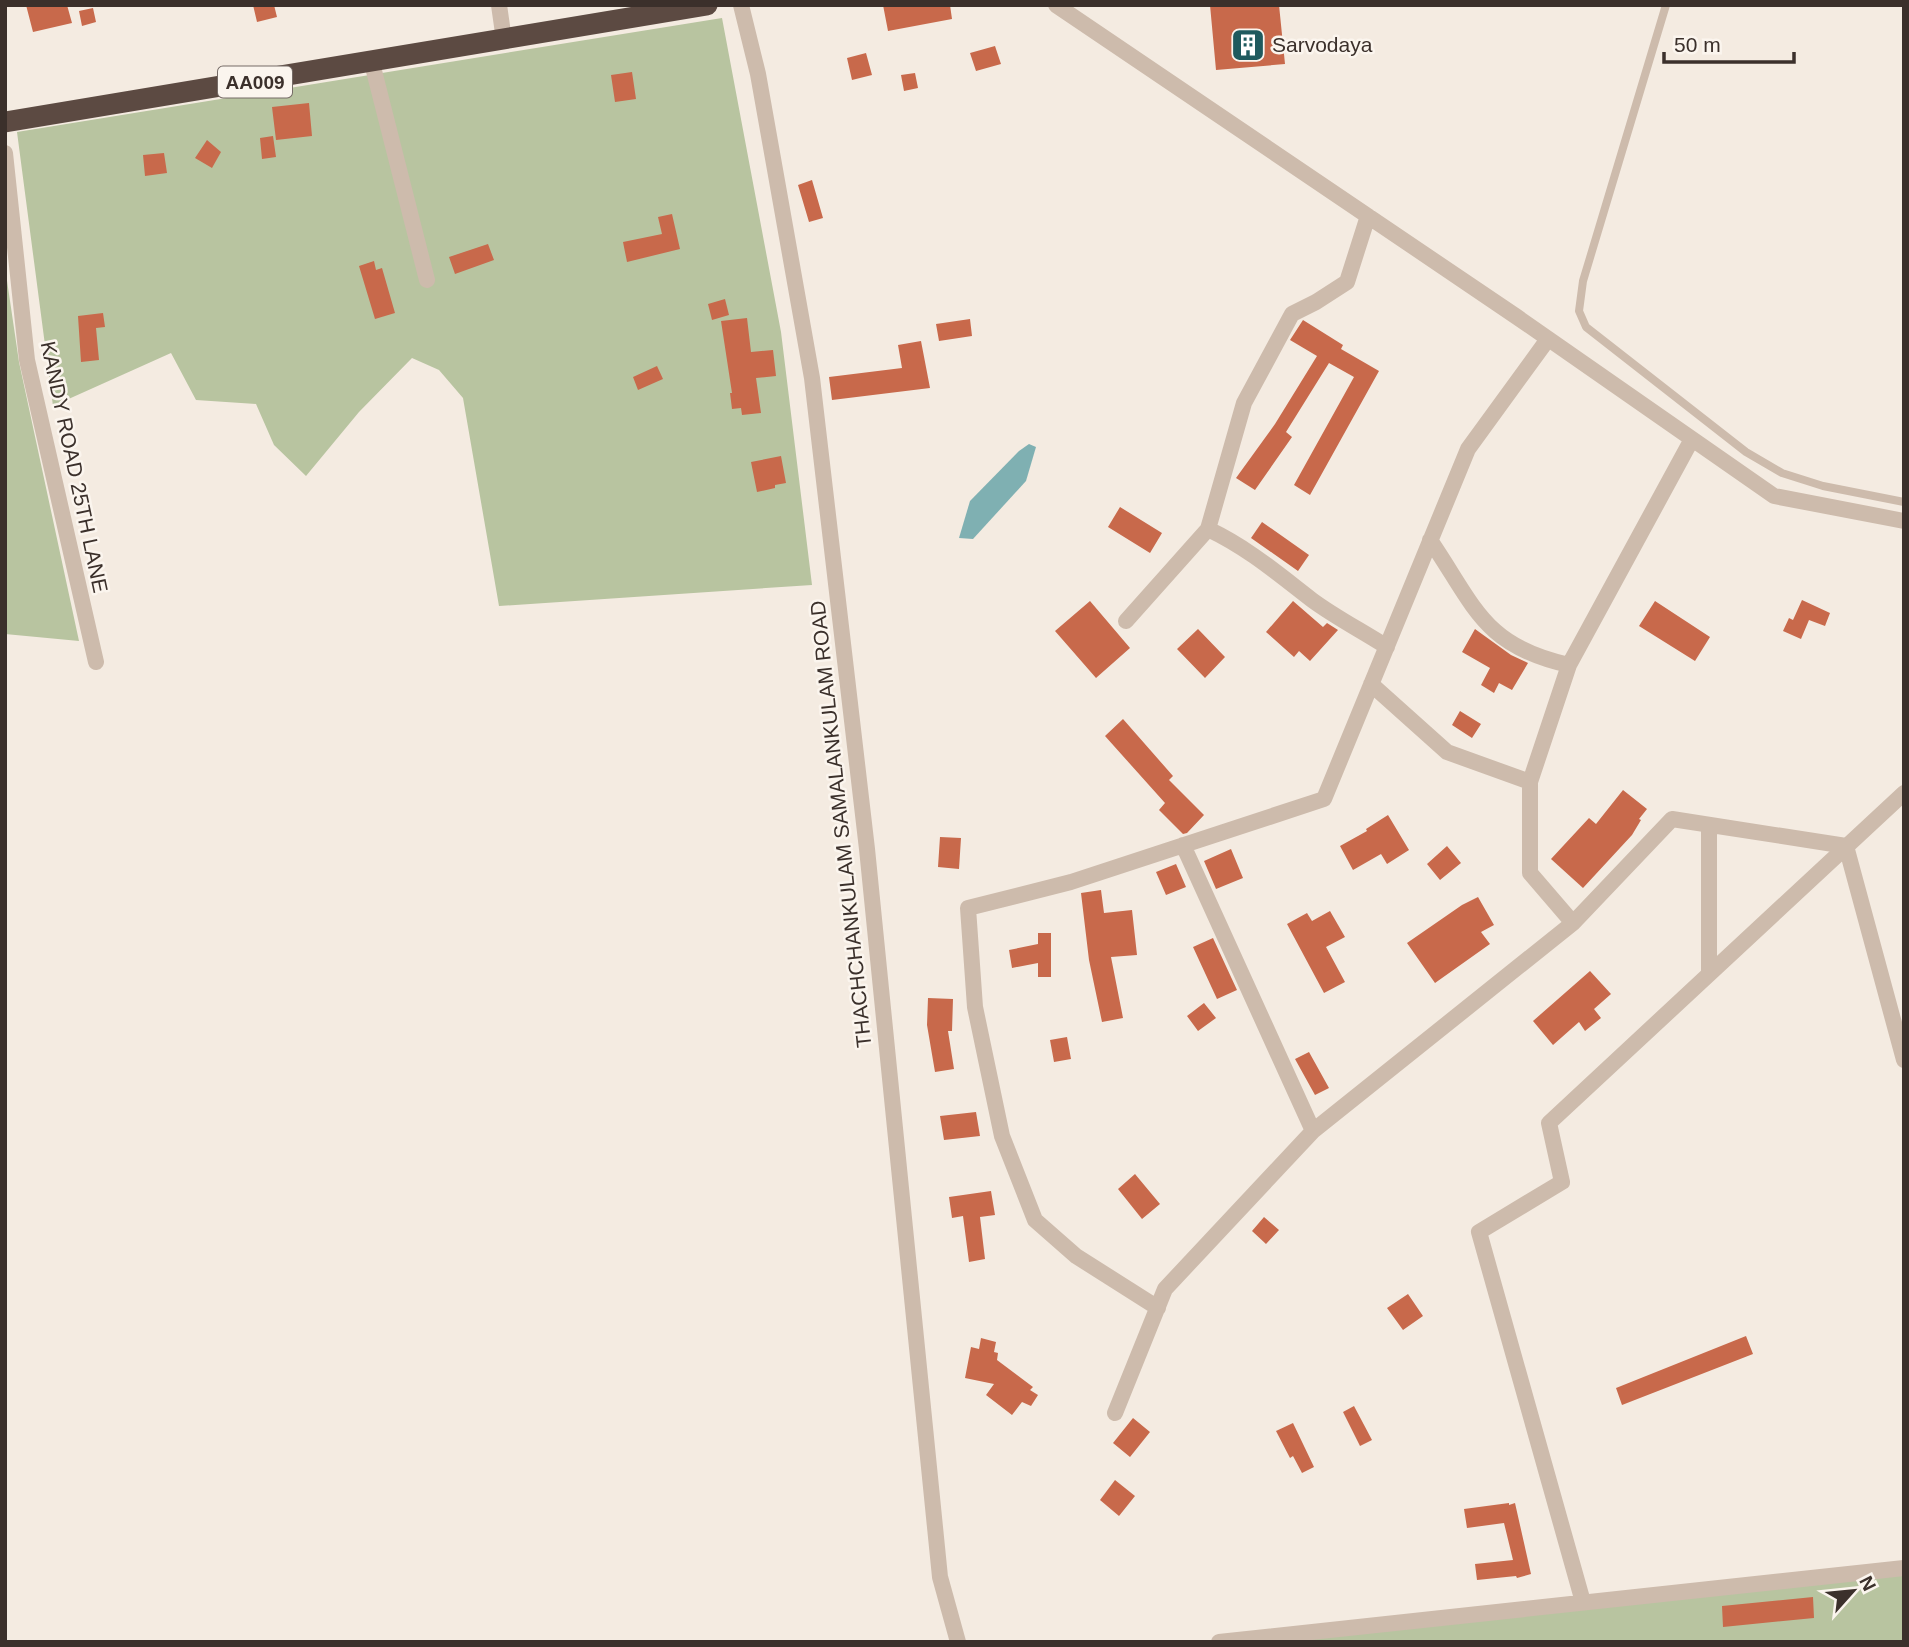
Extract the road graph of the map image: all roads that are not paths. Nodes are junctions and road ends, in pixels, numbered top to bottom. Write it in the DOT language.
graph roads {
  1 [pos="499,5"];
  2 [pos="707,5"];
  3 [pos="741,5"];
  4 [pos="1056,5"];
  5 [pos="1666,5"];
  6 [pos="504,40"];
  7 [pos="372,62"];
  8 [pos="5,122"];
  9 [pos="5,153"];
  10 [pos="1368,216"];
  11 [pos="427,280"];
  12 [pos="1548,339"];
  13 [pos="1692,439"];
  14 [pos="1904,502"];
  15 [pos="1904,521"];
  16 [pos="1208,529"];
  17 [pos="1430,540"];
  18 [pos="1126,621"];
  19 [pos="1387,647"];
  20 [pos="96,662"];
  21 [pos="1569,665"];
  22 [pos="1371,684"];
  23 [pos="1530,782"];
  24 [pos="1904,793"];
  25 [pos="1709,825"];
  26 [pos="1184,845"];
  27 [pos="1846,846"];
  28 [pos="1573,923"];
  29 [pos="1709,974"];
  30 [pos="1904,1060"];
  31 [pos="1313,1131"];
  32 [pos="1158,1308"];
  33 [pos="1115,1413"];
  34 [pos="1904,1568"];
  35 [pos="1583,1602"];
  36 [pos="958,1642"];
  37 [pos="1219,1642"];
  1 -- 6 [label="street"];
  2 -- 6 [label="highway, AA009"];
  3 -- 36 [label="street, THACHCHANKULAM SAMALANKULAM ROAD"];
  4 -- 10 [label="street"];
  5 -- 14 [label="lane"];
  6 -- 7 [label="highway, AA009"];
  7 -- 8 [label="highway, AA009"];
  7 -- 11 [label="street"];
  9 -- 20 [label="street, KANDY ROAD 25TH LANE"];
  10 -- 12 [label="street"];
  10 -- 16 [label="street"];
  12 -- 13 [label="street"];
  12 -- 17 [label="street"];
  13 -- 15 [label="street"];
  13 -- 21 [label="street"];
  16 -- 18 [label="street"];
  16 -- 19 [label="street"];
  17 -- 19 [label="street"];
  17 -- 21 [label="street"];
  19 -- 22 [label="street"];
  21 -- 23 [label="street"];
  22 -- 23 [label="street"];
  22 -- 26 [label="street"];
  23 -- 28 [label="street"];
  24 -- 27 [label="street"];
  25 -- 27 [label="street"];
  25 -- 28 [label="street"];
  25 -- 29 [label="street"];
  26 -- 31 [label="street"];
  26 -- 32 [label="street"];
  27 -- 29 [label="street"];
  27 -- 30 [label="street"];
  28 -- 31 [label="street"];
  29 -- 35 [label="street"];
  31 -- 32 [label="street"];
  32 -- 33 [label="street"];
  34 -- 35 [label="street"];
  35 -- 37 [label="street"];
}
